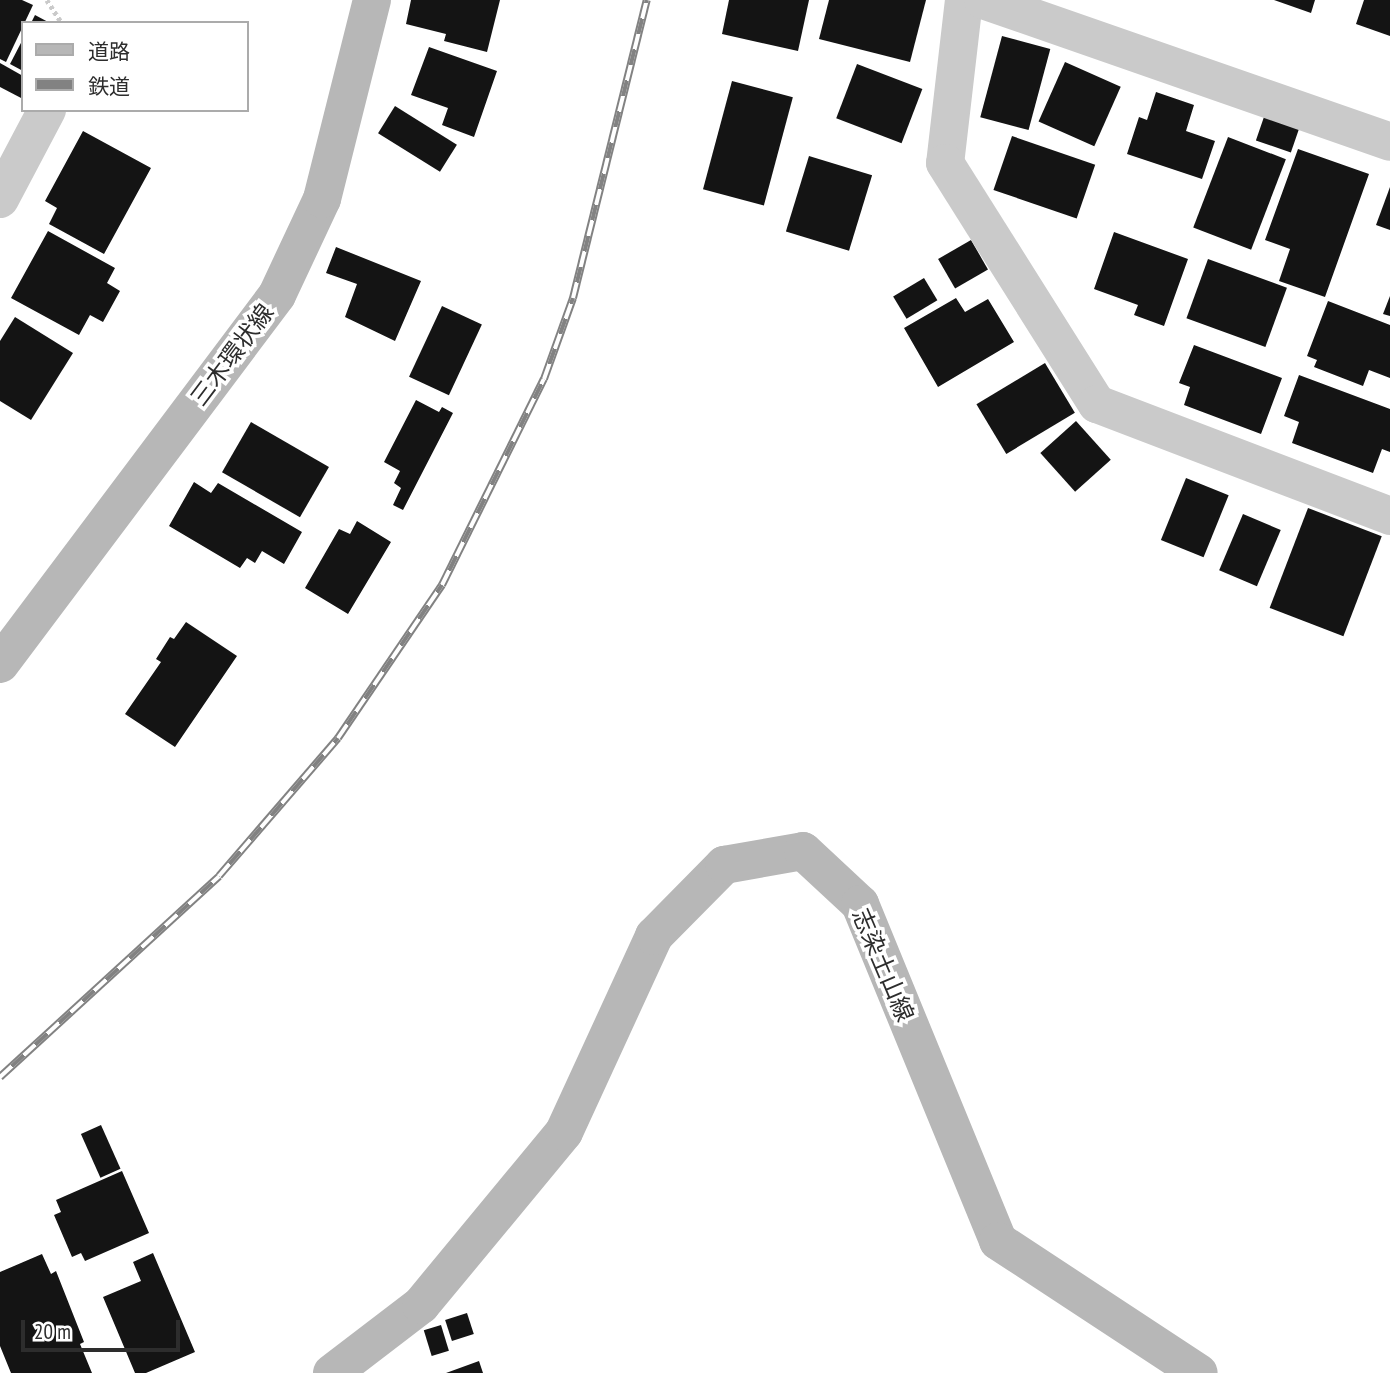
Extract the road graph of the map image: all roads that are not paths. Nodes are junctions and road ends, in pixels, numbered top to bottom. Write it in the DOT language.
graph roads {
  1 [pos="372,0"];
  2 [pos="964,0"];
  3 [pos="983,0"];
  4 [pos="46,112"];
  5 [pos="1390,142"];
  6 [pos="0,199"];
  7 [pos="1390,516"];
  8 [pos="0,664"];
  9 [pos="332,1373"];
  10 [pos="1199,1373"];
  1 -- 8 [label="main road, 三木環状線"];
  2 -- 7 [label="street"];
  3 -- 5 [label="street"];
  4 -- 6 [label="street"];
  9 -- 10 [label="main road, 志染土山線"];
}
